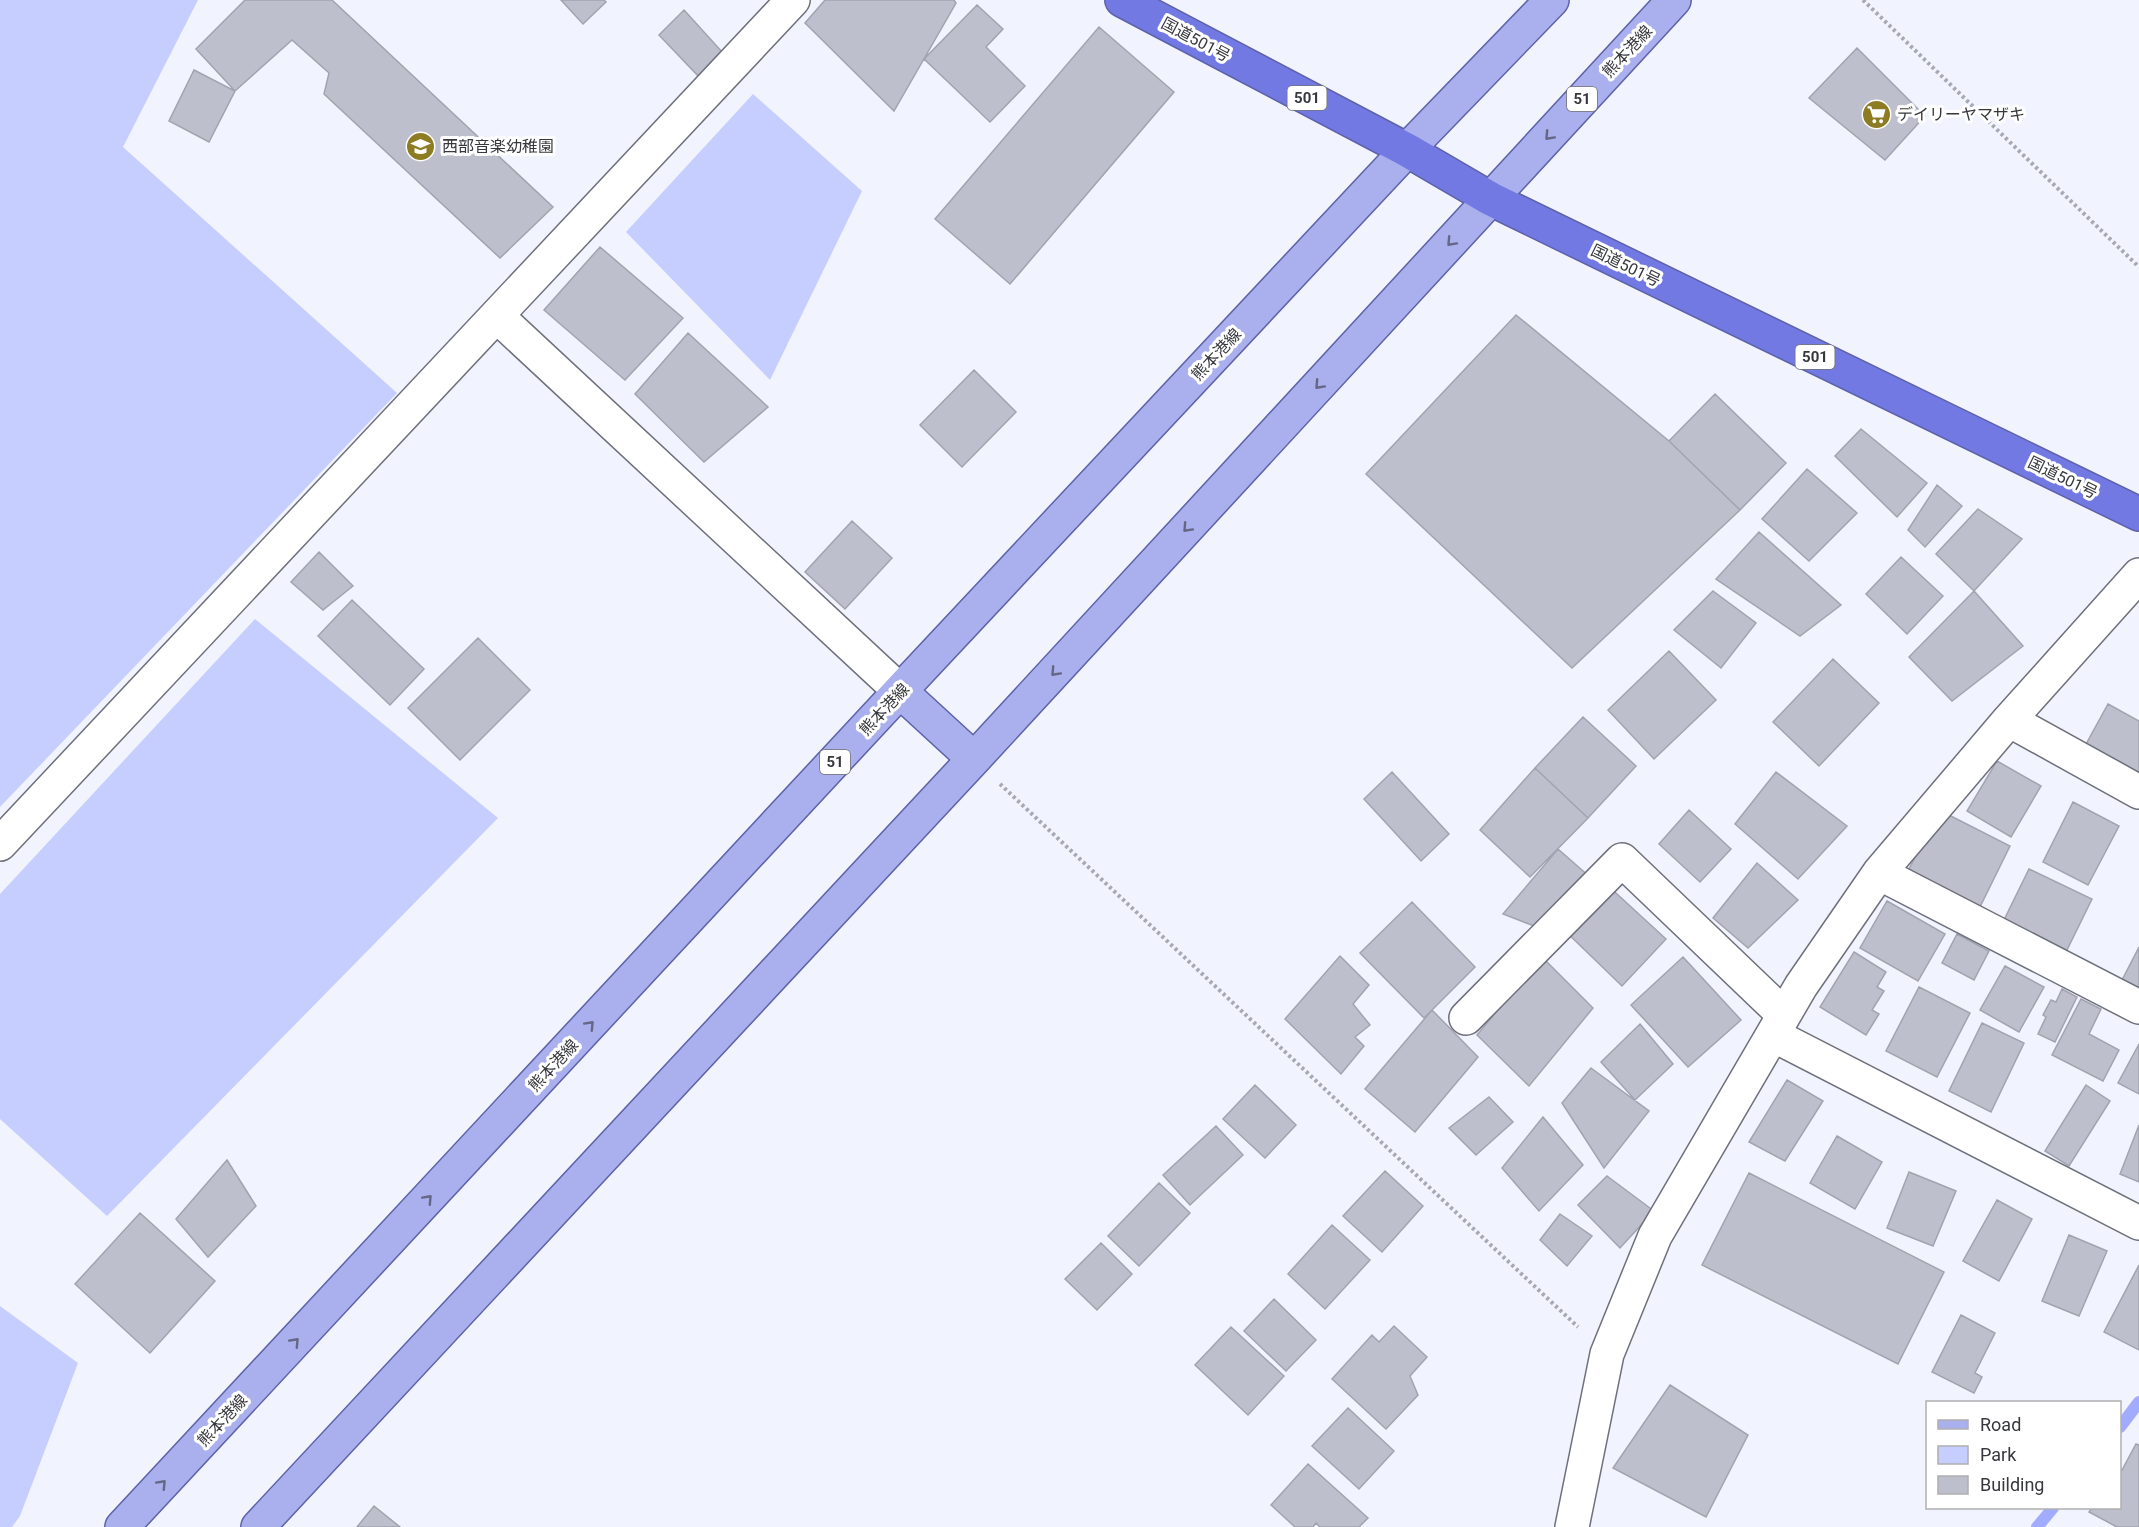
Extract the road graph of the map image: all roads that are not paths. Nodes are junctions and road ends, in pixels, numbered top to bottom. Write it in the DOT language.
graph roads {
  1 [pos="793,0"];
  2 [pos="1122,0"];
  3 [pos="1552,0"];
  4 [pos="1674,0"];
  5 [pos="1407,150"];
  6 [pos="1491,199"];
  7 [pos="498,316"];
  8 [pos="2139,514"];
  9 [pos="2139,575"];
  10 [pos="900,692"];
  11 [pos="2009,720"];
  12 [pos="974,759"];
  13 [pos="2139,792"];
  14 [pos="0,844"];
  15 [pos="1879,873"];
  16 [pos="2139,1007"];
  17 [pos="1466,1018"];
  18 [pos="1778,1025"];
  19 [pos="2139,1223"];
  20 [pos="122,1527"];
  21 [pos="258,1527"];
  22 [pos="1572,1527"];
  1 -- 7 [label="street"];
  2 -- 5 [label="highway, 国道501号 / 501"];
  3 -- 5 [label="main road, 熊本港線 / 51"];
  4 -- 6 [label="main road, 熊本港線 / 51, one-way"];
  5 -- 6 [label="highway, 国道501号 / 501"];
  5 -- 10 [label="main road, 熊本港線 / 51"];
  6 -- 8 [label="highway, 国道501号 / 501"];
  6 -- 12 [label="main road, 熊本港線 / 51, one-way"];
  7 -- 10 [label="street"];
  7 -- 14 [label="street"];
  9 -- 11 [label="street"];
  10 -- 12 [label="main road"];
  20 -- 10 [label="main road, 熊本港線 / 51, one-way"];
  11 -- 13 [label="street"];
  11 -- 15 [label="street"];
  12 -- 21 [label="main road, 熊本港線 / 51"];
  15 -- 16 [label="street"];
  15 -- 18 [label="street"];
  17 -- 18 [label="street"];
  18 -- 19 [label="street"];
  18 -- 22 [label="street"];
}
